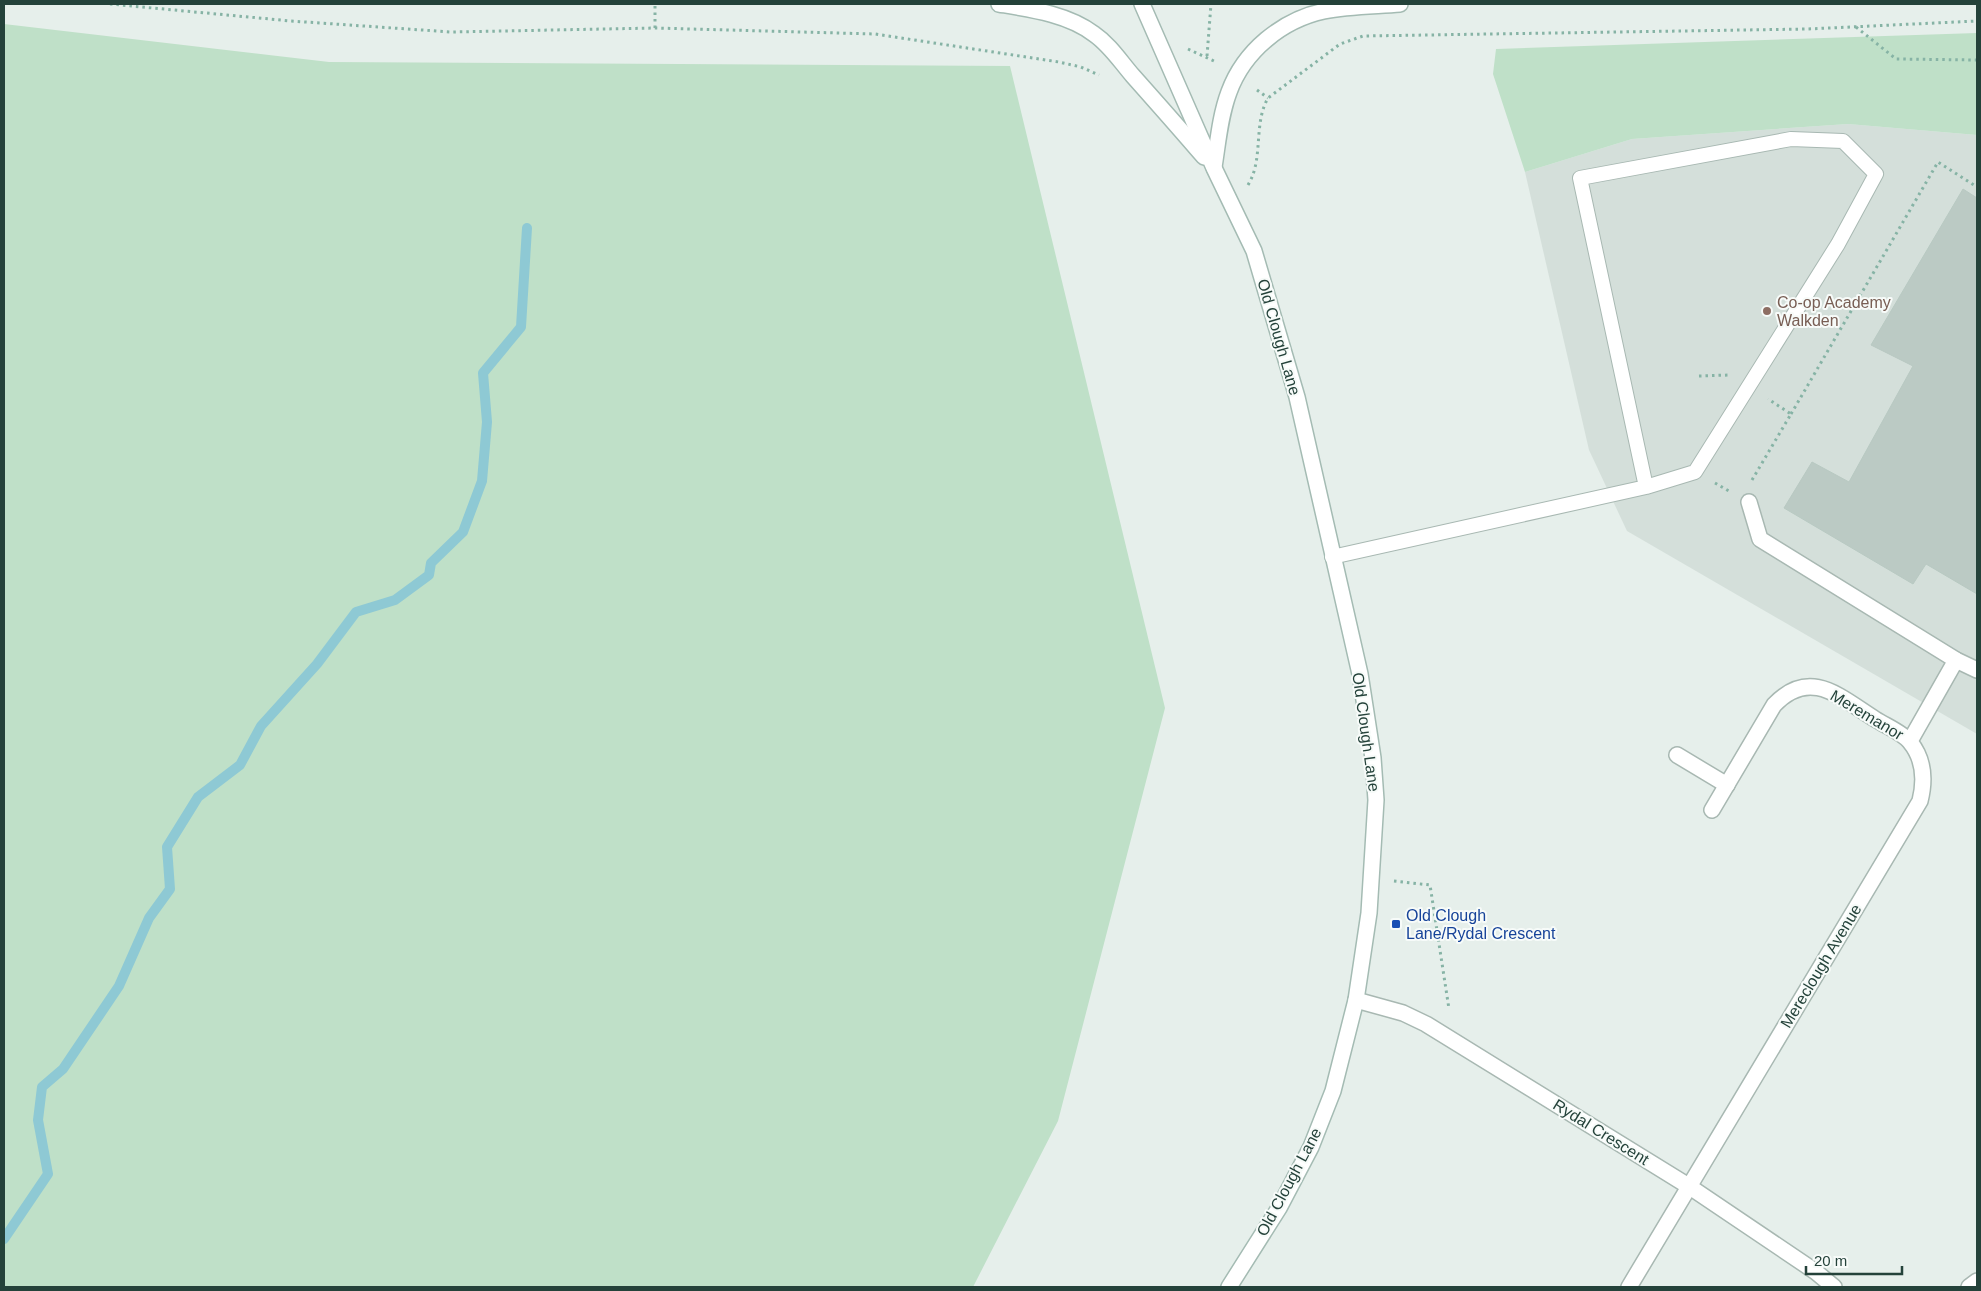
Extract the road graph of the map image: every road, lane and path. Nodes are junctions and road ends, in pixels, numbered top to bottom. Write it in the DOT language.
graph roads {
  1 [pos="110,4"];
  2 [pos="655,4"];
  3 [pos="1000,4"];
  4 [pos="1142,4"];
  5 [pos="1211,4"];
  6 [pos="1400,4"];
  7 [pos="1977,21"];
  8 [pos="1855,27"];
  9 [pos="655,28"];
  10 [pos="1163,50"];
  11 [pos="1118,55"];
  12 [pos="1208,56"];
  13 [pos="1977,60"];
  14 [pos="1237,75"];
  15 [pos="1268,98"];
  16 [pos="1214,168"];
  17 [pos="1977,187"];
  18 [pos="1235,209"];
  19 [pos="1791,414"];
  20 [pos="1695,472"];
  21 [pos="1646,487"];
  22 [pos="1749,502"];
  23 [pos="1332,557"];
  24 [pos="1956,660"];
  25 [pos="1977,670"];
  26 [pos="1910,741"];
  27 [pos="1677,755"];
  28 [pos="1727,785"];
  29 [pos="1712,810"];
  30 [pos="1371,878"];
  31 [pos="1356,1000"];
  32 [pos="1454,1041"];
  33 [pos="1690,1187"];
  34 [pos="1977,1281"];
  35 [pos="1229,1287"];
  36 [pos="1629,1287"];
  37 [pos="1834,1287"];
  38 [pos="1969,1287"];
  1 -- 9 [label="path"];
  2 -- 9 [label="path"];
  3 -- 11 [label="street, Old Clough Lane"];
  4 -- 10 [label="street, Old Clough Lane"];
  5 -- 12 [label="path"];
  6 -- 14 [label="street"];
  7 -- 8 [label="path"];
  8 -- 13 [label="path"];
  8 -- 15 [label="path"];
  9 -- 11 [label="path"];
  10 -- 12 [label="path"];
  10 -- 16 [label="street, Old Clough Lane"];
  11 -- 16 [label="street, Old Clough Lane"];
  12 -- 14 [label="path"];
  14 -- 15 [label="path"];
  14 -- 16 [label="street"];
  15 -- 18 [label="path"];
  16 -- 18 [label="street, Old Clough Lane"];
  17 -- 19 [label="path"];
  18 -- 23 [label="street, Old Clough Lane"];
  20 -- 21 [label="lane"];
  20 -- 21 [label="lane"];
  20 -- 22 [label="path"];
  21 -- 23 [label="lane"];
  22 -- 24 [label="street"];
  23 -- 30 [label="street, Old Clough Lane"];
  24 -- 25 [label="street"];
  24 -- 26 [label="street"];
  26 -- 28 [label="street, Meremanor"];
  26 -- 33 [label="street, Mereclough Avenue"];
  27 -- 28 [label="street"];
  28 -- 29 [label="street, Meremanor"];
  30 -- 31 [label="street, Old Clough Lane"];
  30 -- 32 [label="path"];
  31 -- 32 [label="street, Rydal Crescent"];
  31 -- 35 [label="street, Old Clough Lane"];
  32 -- 33 [label="street, Rydal Crescent"];
  33 -- 36 [label="street, Mereclough Avenue"];
  33 -- 37 [label="street, Rydal Crescent"];
  34 -- 38 [label="street"];
}
